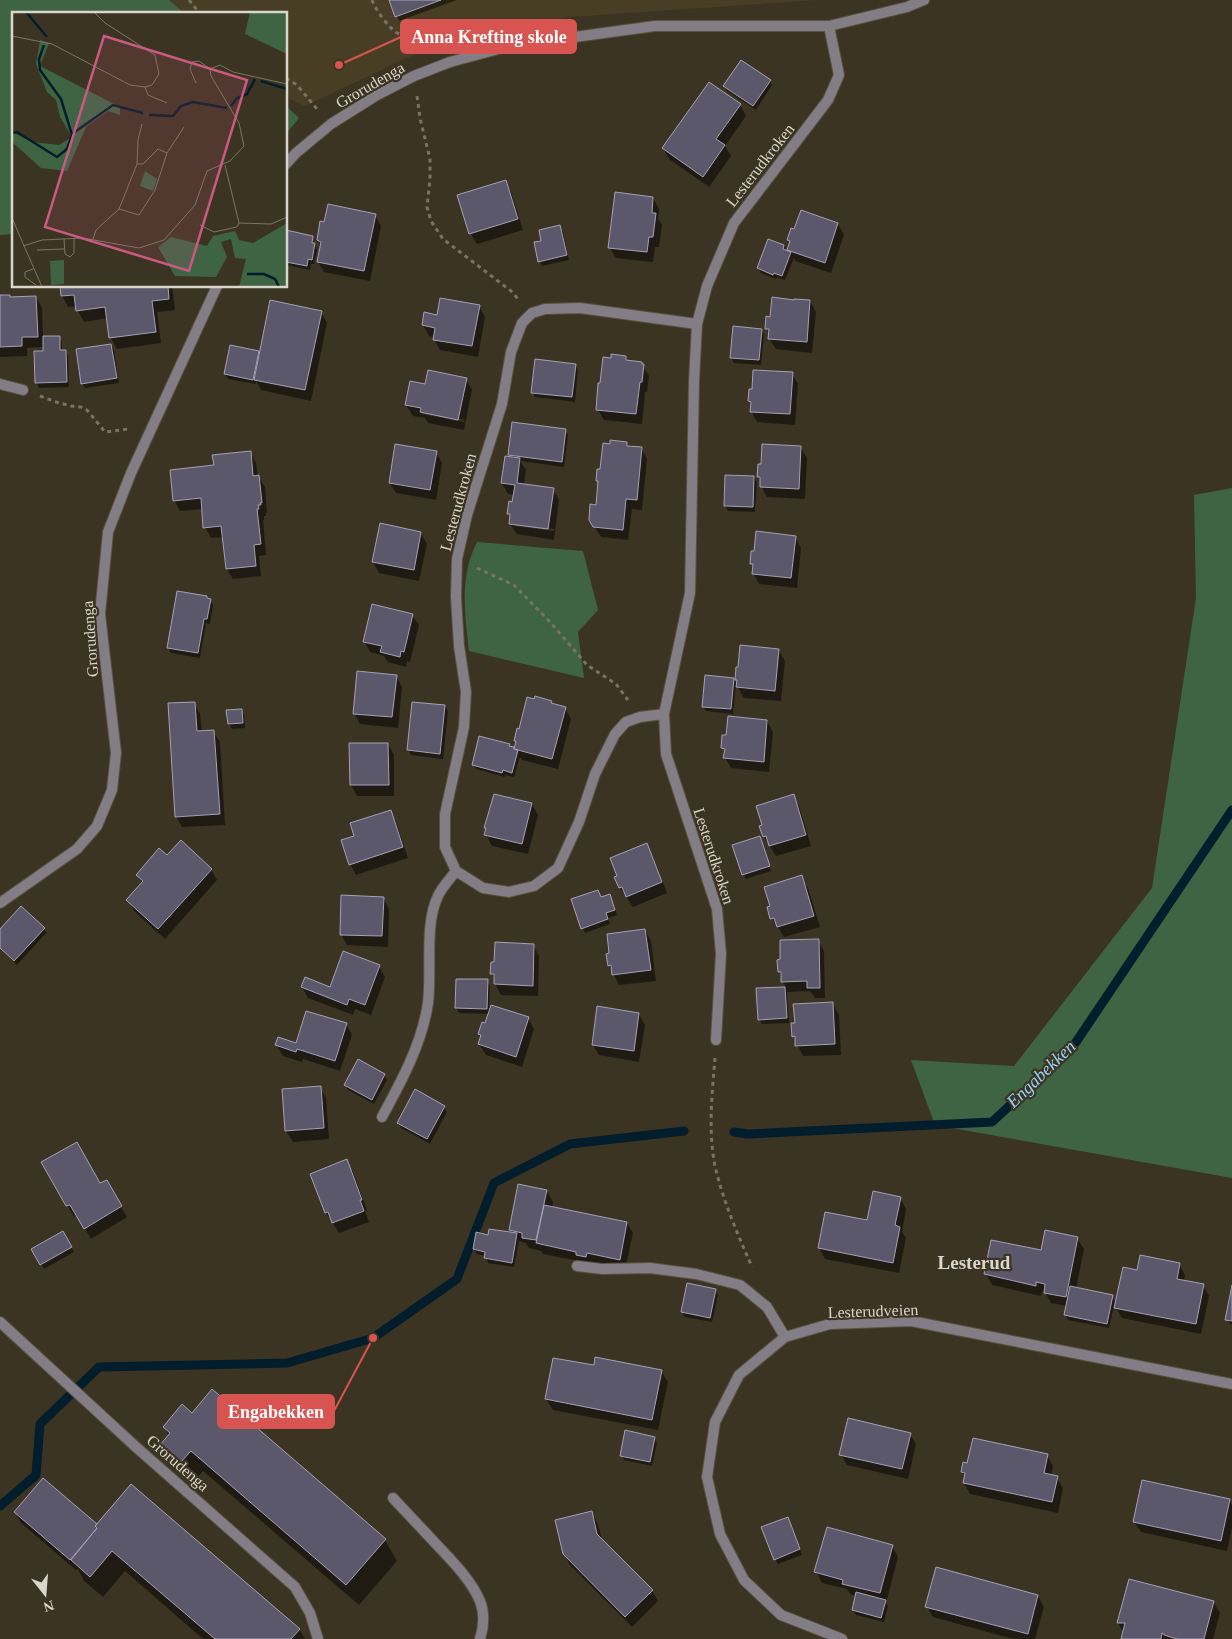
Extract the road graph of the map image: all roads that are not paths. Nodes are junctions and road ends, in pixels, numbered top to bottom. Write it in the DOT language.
graph roads {
  1 [pos="924,0"];
  2 [pos="829,26"];
  3 [pos="288,162"];
  4 [pos="216,288"];
  5 [pos="697,324"];
  6 [pos="0,384"];
  7 [pos="23,390"];
  8 [pos="664,714"];
  9 [pos="456,871"];
  10 [pos="0,903"];
  11 [pos="716,1040"];
  12 [pos="382,1117"];
  13 [pos="577,1266"];
  14 [pos="0,1322"];
  15 [pos="785,1336"];
  16 [pos="1232,1384"];
  17 [pos="393,1498"];
  18 [pos="318,1639"];
  19 [pos="480,1639"];
  20 [pos="842,1639"];
  1 -- 2 [label="street, Grorudenga"];
  2 -- 3 [label="street, Grorudenga"];
  2 -- 5 [label="street, Lesterudkroken"];
  4 -- 10 [label="street, Grorudenga"];
  5 -- 8 [label="street, Lesterudkroken"];
  5 -- 9 [label="street, Lesterudkroken"];
  6 -- 7 [label="street"];
  8 -- 9 [label="street"];
  8 -- 11 [label="street, Lesterudkroken"];
  9 -- 12 [label="street"];
  13 -- 15 [label="street"];
  14 -- 18 [label="street, Grorudenga"];
  15 -- 16 [label="street, Lesterudveien"];
  15 -- 20 [label="street, Lesterudveien"];
  17 -- 19 [label="street"];
}
